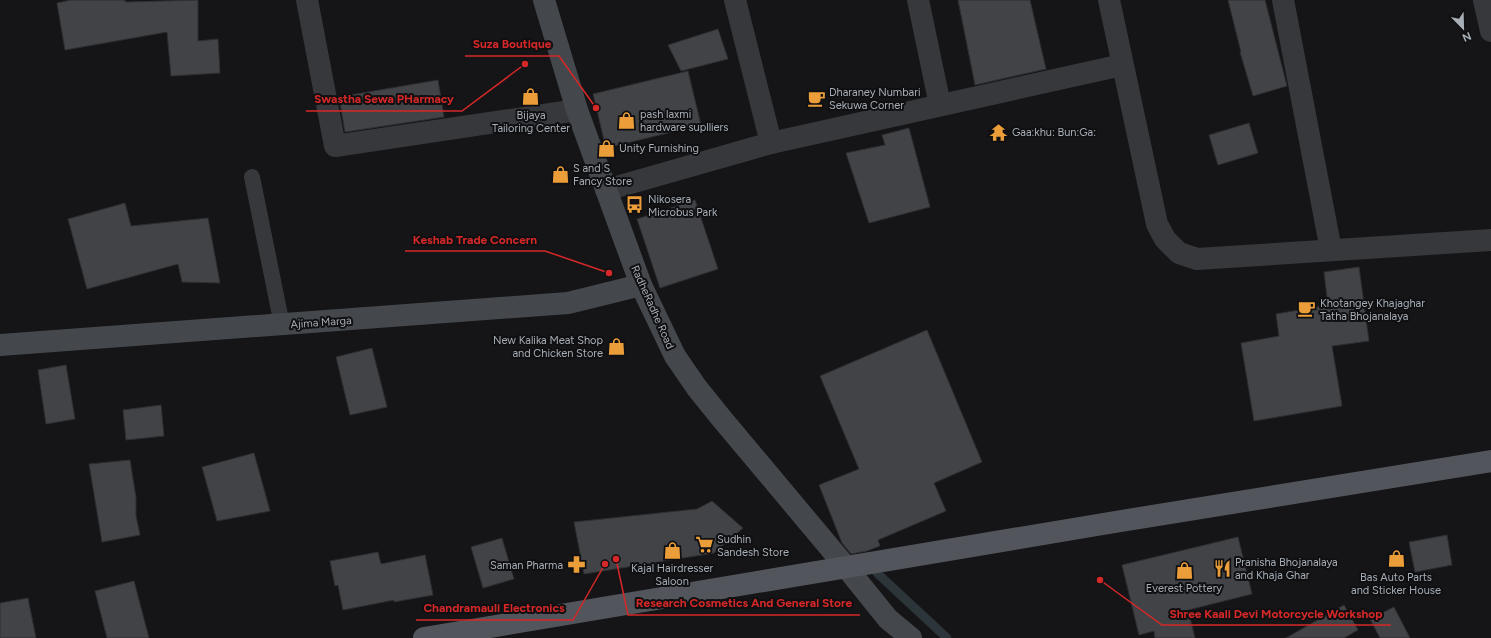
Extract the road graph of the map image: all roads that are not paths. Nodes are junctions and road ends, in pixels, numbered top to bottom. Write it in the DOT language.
graph roads {
  1 [pos="307,0"];
  2 [pos="544,0"];
  3 [pos="735,0"];
  4 [pos="918,0"];
  5 [pos="1109,0"];
  6 [pos="1283,0"];
  7 [pos="1484,0"];
  8 [pos="1491,31"];
  9 [pos="1122,65"];
  10 [pos="940,105"];
  11 [pos="577,110"];
  12 [pos="771,143"];
  13 [pos="252,177"];
  14 [pos="606,190"];
  15 [pos="1491,240"];
  16 [pos="1331,250"];
  17 [pos="641,285"];
  18 [pos="282,324"];
  19 [pos="0,345"];
  20 [pos="1491,461"];
  21 [pos="846,567"];
  22 [pos="424,638"];
  23 [pos="911,638"];
  1 -- 11 [label="street"];
  2 -- 11 [label="main road, RadheRadhe Road"];
  3 -- 12 [label="street"];
  4 -- 10 [label="street"];
  5 -- 9 [label="street"];
  6 -- 16 [label="street"];
  7 -- 8 [label="street"];
  9 -- 10 [label="street"];
  9 -- 16 [label="street"];
  10 -- 12 [label="street"];
  11 -- 14 [label="main road, RadheRadhe Road"];
  12 -- 14 [label="street"];
  13 -- 18 [label="lane"];
  14 -- 17 [label="main road, RadheRadhe Road"];
  15 -- 16 [label="street"];
  17 -- 18 [label="main road, Ajima Marga"];
  17 -- 21 [label="main road, RadheRadhe Road"];
  18 -- 19 [label="main road, Ajima Marga"];
  20 -- 21 [label="main road"];
  21 -- 22 [label="main road"];
  21 -- 23 [label="main road, RadheRadhe Road"];
}
